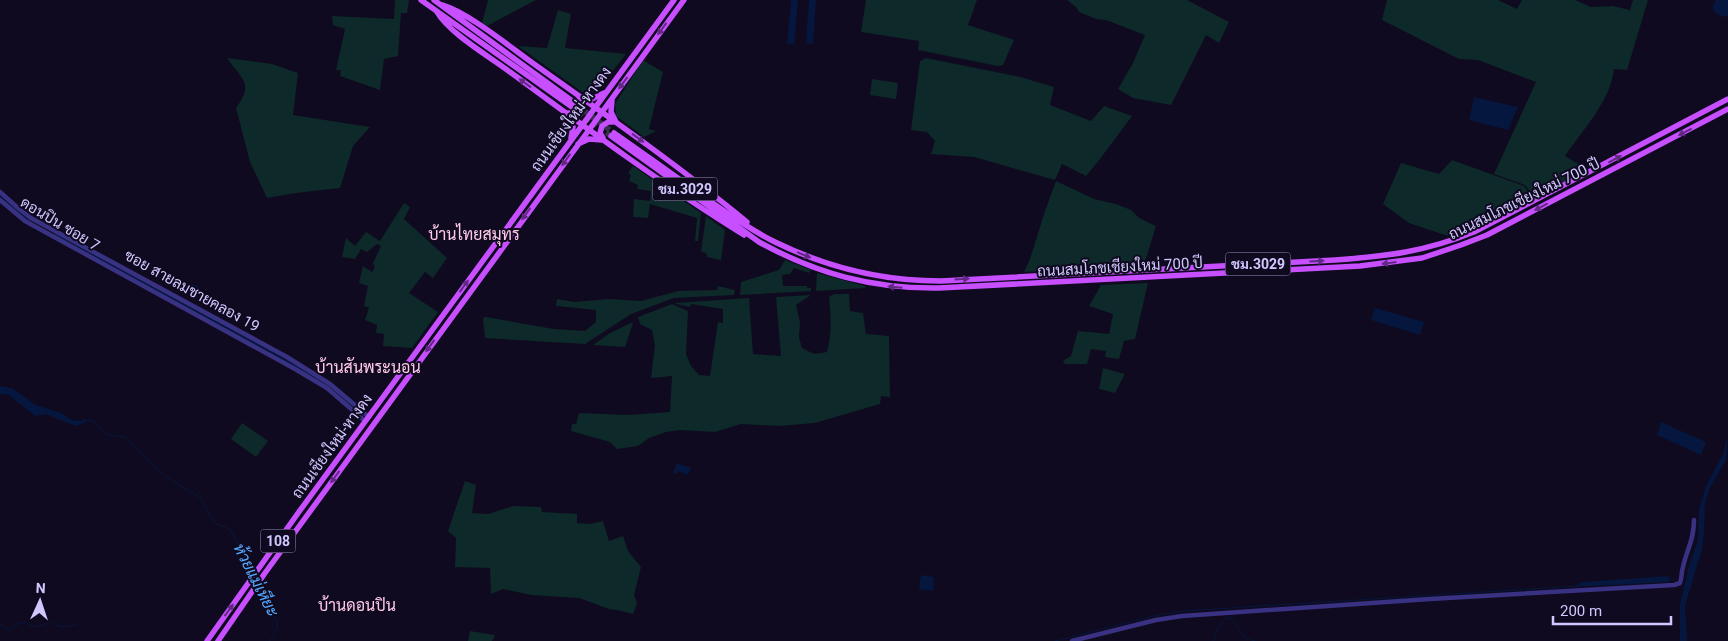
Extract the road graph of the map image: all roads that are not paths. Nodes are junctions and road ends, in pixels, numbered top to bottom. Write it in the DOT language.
graph roads {
  1 [pos="420,0"];
  2 [pos="434,0"];
  3 [pos="674,0"];
  4 [pos="684,0"];
  5 [pos="442,5"];
  6 [pos="437,12"];
  7 [pos="608,91"];
  8 [pos="578,95"];
  9 [pos="612,98"];
  10 [pos="1728,99"];
  11 [pos="594,108"];
  12 [pos="1728,109"];
  13 [pos="566,112"];
  14 [pos="601,112"];
  15 [pos="616,122"];
  16 [pos="583,124"];
  17 [pos="589,128"];
  18 [pos="571,140"];
  19 [pos="604,140"];
  20 [pos="576,145"];
  21 [pos="0,192"];
  22 [pos="0,200"];
  23 [pos="760,234"];
  24 [pos="759,242"];
  25 [pos="367,419"];
  26 [pos="1694,520"];
  27 [pos="207,641"];
  28 [pos="218,641"];
  29 [pos="1072,641"];
  1 -- 6 [label="main road"];
  2 -- 5 [label="main road"];
  3 -- 7 [label="main road, ถนนเชียงใหม่-หางดง / 108"];
  4 -- 9 [label="main road, ถนนเชียงใหม่-หางดง / 108, one-way"];
  5 -- 6 [label="main road"];
  5 -- 8 [label="main road"];
  13 -- 6 [label="main road, one-way"];
  7 -- 8 [label="main road"];
  7 -- 11 [label="main road, ถนนเชียงใหม่-หางดง / 108"];
  8 -- 11 [label="main road"];
  8 -- 13 [label="main road"];
  9 -- 14 [label="main road, ถนนเชียงใหม่-หางดง / 108"];
  9 -- 15 [label="main road"];
  23 -- 10 [label="main road, ถนนสมโภชเชียงใหม่ 700 ปี / ชม.3029, one-way"];
  11 -- 14 [label="main road"];
  11 -- 16 [label="main road, ถนนเชียงใหม่-หางดง / 108"];
  12 -- 24 [label="main road, ถนนสมโภชเชียงใหม่ 700 ปี / ชม.3029, one-way"];
  13 -- 16 [label="main road"];
  13 -- 18 [label="main road"];
  14 -- 15 [label="main road"];
  14 -- 17 [label="main road, ถนนเชียงใหม่-หางดง / 108"];
  15 -- 19 [label="main road"];
  15 -- 23 [label="main road, one-way"];
  16 -- 17 [label="main road"];
  16 -- 18 [label="main road, ถนนเชียงใหม่-หางดง / 108"];
  17 -- 19 [label="main road"];
  17 -- 20 [label="main road, ถนนเชียงใหม่-หางดง / 108"];
  25 -- 18 [label="main road, ถนนเชียงใหม่-หางดง / 108, one-way"];
  19 -- 20 [label="main road"];
  19 -- 24 [label="main road"];
  20 -- 28 [label="main road, ถนนเชียงใหม่-หางดง / 108, one-way"];
  21 -- 25 [label="street, ซอย สายลมชายคลอง 19"];
  22 -- 25 [label="street, ดอนปิน ซอย 7"];
  23 -- 24 [label="main road, ถนนสมโภชเชียงใหม่ 700 ปี / ชม.3029"];
  27 -- 25 [label="main road, ถนนเชียงใหม่-หางดง / 108, one-way"];
  26 -- 29 [label="street"];
}
